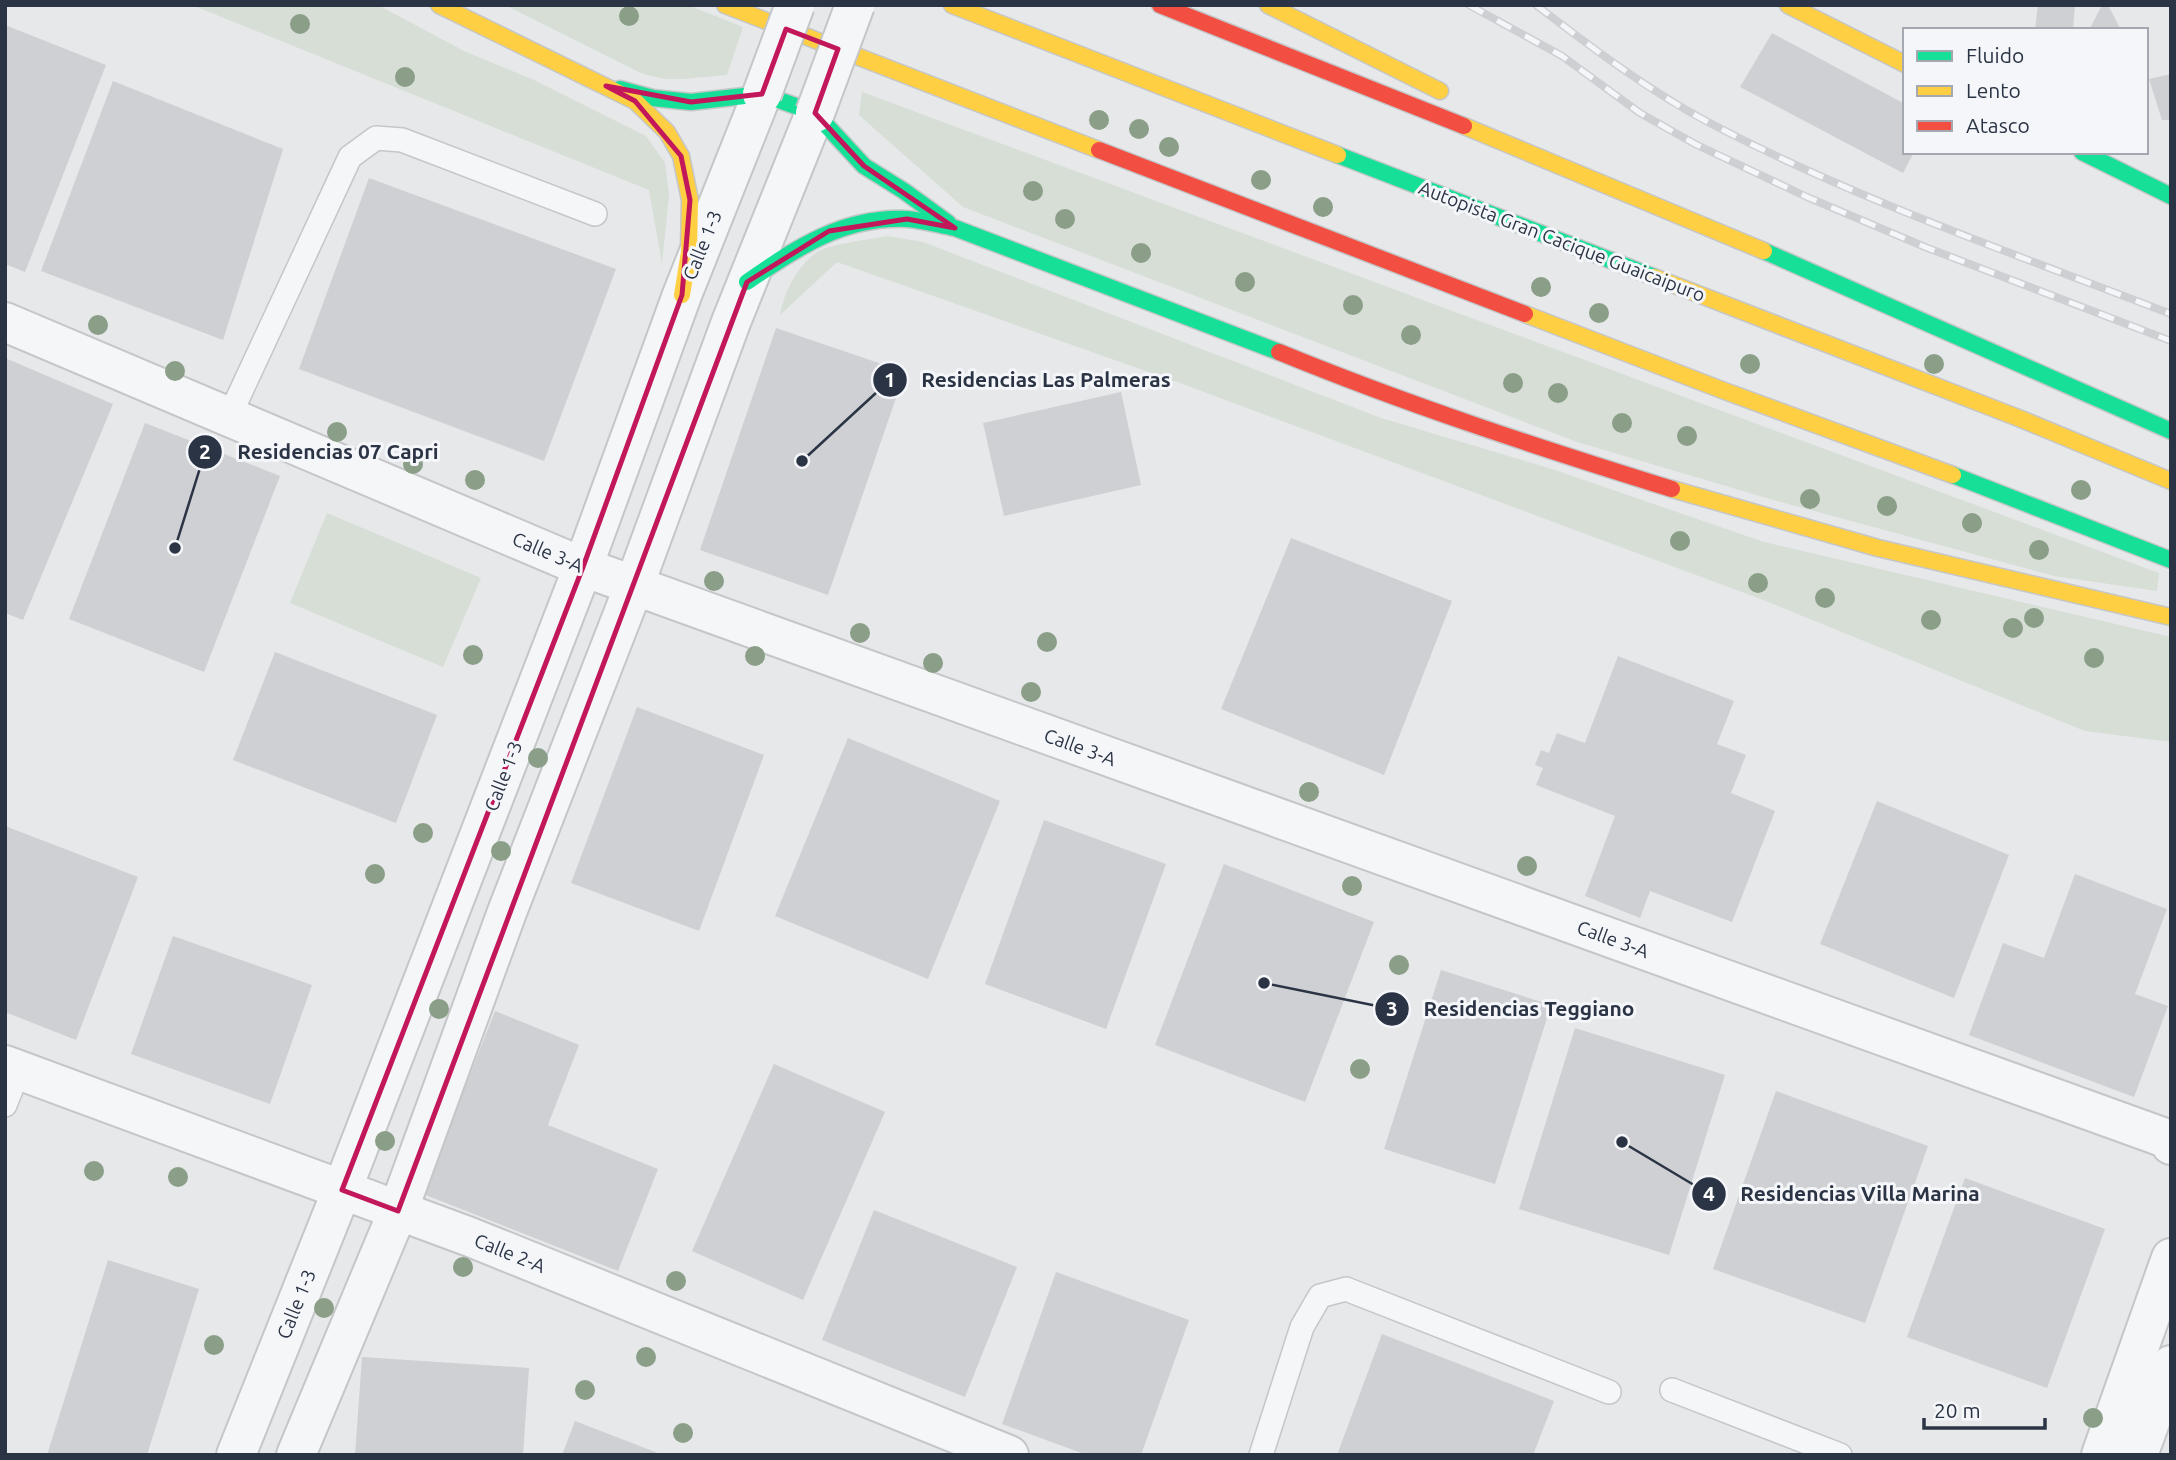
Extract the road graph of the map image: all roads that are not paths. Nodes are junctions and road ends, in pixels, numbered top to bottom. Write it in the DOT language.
graph roads {
  1 [pos="439,5"];
  2 [pos="725,5"];
  3 [pos="795,5"];
  4 [pos="855,5"];
  5 [pos="952,5"];
  6 [pos="1160,5"];
  7 [pos="1268,5"];
  8 [pos="1787,5"];
  9 [pos="1903,63"];
  10 [pos="606,86"];
  11 [pos="762,94"];
  12 [pos="1450,96"];
  13 [pos="815,113"];
  14 [pos="1523,133"];
  15 [pos="2086,154"];
  16 [pos="1623,191"];
  17 [pos="2171,197"];
  18 [pos="595,214"];
  19 [pos="955,228"];
  20 [pos="747,282"];
  21 [pos="682,295"];
  22 [pos="5,322"];
  23 [pos="229,417"];
  24 [pos="2171,431"];
  25 [pos="2171,481"];
  26 [pos="2171,560"];
  27 [pos="583,567"];
  28 [pos="634,586"];
  29 [pos="2171,617"];
  30 [pos="10,1080"];
  31 [pos="2169,1142"];
  32 [pos="342,1190"];
  33 [pos="398,1211"];
  34 [pos="2171,1258"];
  35 [pos="2171,1366"];
  36 [pos="1672,1390"];
  37 [pos="1609,1392"];
  38 [pos="1838,1454"];
  39 [pos="236,1455"];
  40 [pos="296,1455"];
  41 [pos="1009,1455"];
  42 [pos="1261,1455"];
  43 [pos="2101,1455"];
  44 [pos="2137,1455"];
  1 -- 10 [label="main road"];
  2 -- 26 [label="main road"];
  3 -- 11 [label="street, Calle 1-3, bridge"];
  4 -- 13 [label="street, bridge"];
  5 -- 25 [label="main road, Autopista Gran Cacique Guaicaipuro"];
  6 -- 16 [label="main road"];
  7 -- 12 [label="main road"];
  8 -- 9 [label="main road"];
  10 -- 11 [label="main road"];
  10 -- 21 [label="main road"];
  11 -- 13 [label="main road"];
  11 -- 21 [label="street, Calle 1-3"];
  13 -- 19 [label="main road"];
  13 -- 20 [label="street"];
  14 -- 16 [label="main road"];
  15 -- 17 [label="main road"];
  16 -- 24 [label="main road"];
  18 -- 23 [label="lane"];
  19 -- 20 [label="main road"];
  19 -- 29 [label="main road"];
  20 -- 28 [label="street"];
  21 -- 27 [label="street, Calle 1-3"];
  22 -- 23 [label="street, Calle 3-A"];
  23 -- 27 [label="street, Calle 3-A"];
  27 -- 28 [label="street, Calle 3-A"];
  27 -- 32 [label="street, Calle 1-3"];
  28 -- 31 [label="street, Calle 3-A"];
  28 -- 33 [label="street"];
  30 -- 32 [label="street, Calle 2-A"];
  32 -- 33 [label="street, Calle 2-A"];
  32 -- 39 [label="street, Calle 1-3"];
  33 -- 40 [label="street"];
  33 -- 41 [label="street, Calle 2-A"];
  34 -- 43 [label="street"];
  35 -- 44 [label="street"];
  36 -- 38 [label="lane"];
  37 -- 42 [label="lane"];
}
